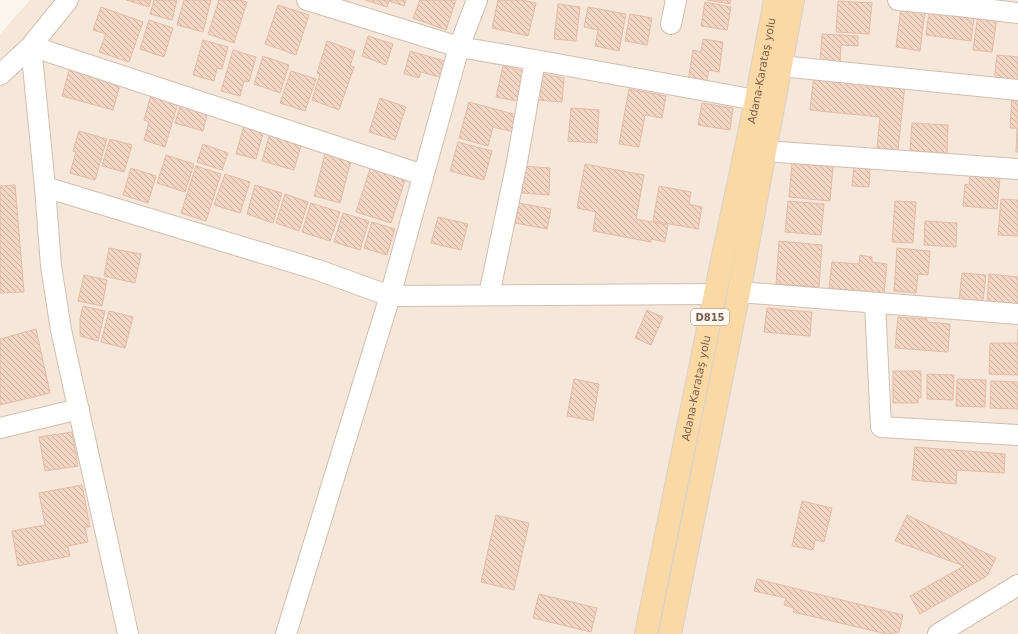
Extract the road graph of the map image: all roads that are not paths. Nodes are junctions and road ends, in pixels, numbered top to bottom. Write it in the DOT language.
graph roads {
  1 [pos="68,0"];
  2 [pos="307,0"];
  3 [pos="476,0"];
  4 [pos="676,0"];
  5 [pos="775,0"];
  6 [pos="793,0"];
  7 [pos="898,0"];
  8 [pos="341,5"];
  9 [pos="1018,13"];
  10 [pos="671,24"];
  11 [pos="31,46"];
  12 [pos="459,47"];
  13 [pos="535,60"];
  14 [pos="781,66"];
  15 [pos="0,75"];
  16 [pos="1018,90"];
  17 [pos="756,100"];
  18 [pos="765,151"];
  19 [pos="1018,169"];
  20 [pos="424,175"];
  21 [pos="45,187"];
  22 [pos="739,292"];
  23 [pos="714,294"];
  24 [pos="489,295"];
  25 [pos="390,296"];
  26 [pos="875,303"];
  27 [pos="1018,314"];
  28 [pos="79,409"];
  29 [pos="0,428"];
  30 [pos="1018,435"];
  31 [pos="1018,585"];
  32 [pos="128,634"];
  33 [pos="286,634"];
  34 [pos="646,634"];
  35 [pos="670,634"];
  36 [pos="938,634"];
  1 -- 11 [label="street"];
  2 -- 8 [label="street"];
  3 -- 12 [label="street"];
  4 -- 10 [label="street"];
  5 -- 17 [label="main road, Adana-Karataş yolu / D815"];
  6 -- 14 [label="main road, Adana-Karataş yolu / D815"];
  7 -- 9 [label="street"];
  8 -- 12 [label="street"];
  11 -- 15 [label="street"];
  11 -- 20 [label="street"];
  11 -- 21 [label="street"];
  12 -- 13 [label="street"];
  12 -- 20 [label="street"];
  13 -- 17 [label="street"];
  13 -- 24 [label="street"];
  14 -- 16 [label="street"];
  14 -- 18 [label="main road, Adana-Karataş yolu / D815"];
  17 -- 23 [label="main road, Adana-Karataş yolu / D815"];
  18 -- 19 [label="street"];
  18 -- 22 [label="main road, Adana-Karataş yolu / D815"];
  20 -- 25 [label="street"];
  21 -- 25 [label="street"];
  21 -- 28 [label="street"];
  22 -- 26 [label="street"];
  22 -- 35 [label="main road, Adana-Karataş yolu / D815"];
  23 -- 24 [label="street"];
  23 -- 34 [label="main road, Adana-Karataş yolu / D815"];
  24 -- 25 [label="street"];
  25 -- 33 [label="street"];
  26 -- 27 [label="street"];
  26 -- 30 [label="street"];
  28 -- 29 [label="street"];
  28 -- 32 [label="street"];
  31 -- 36 [label="street"];
}
